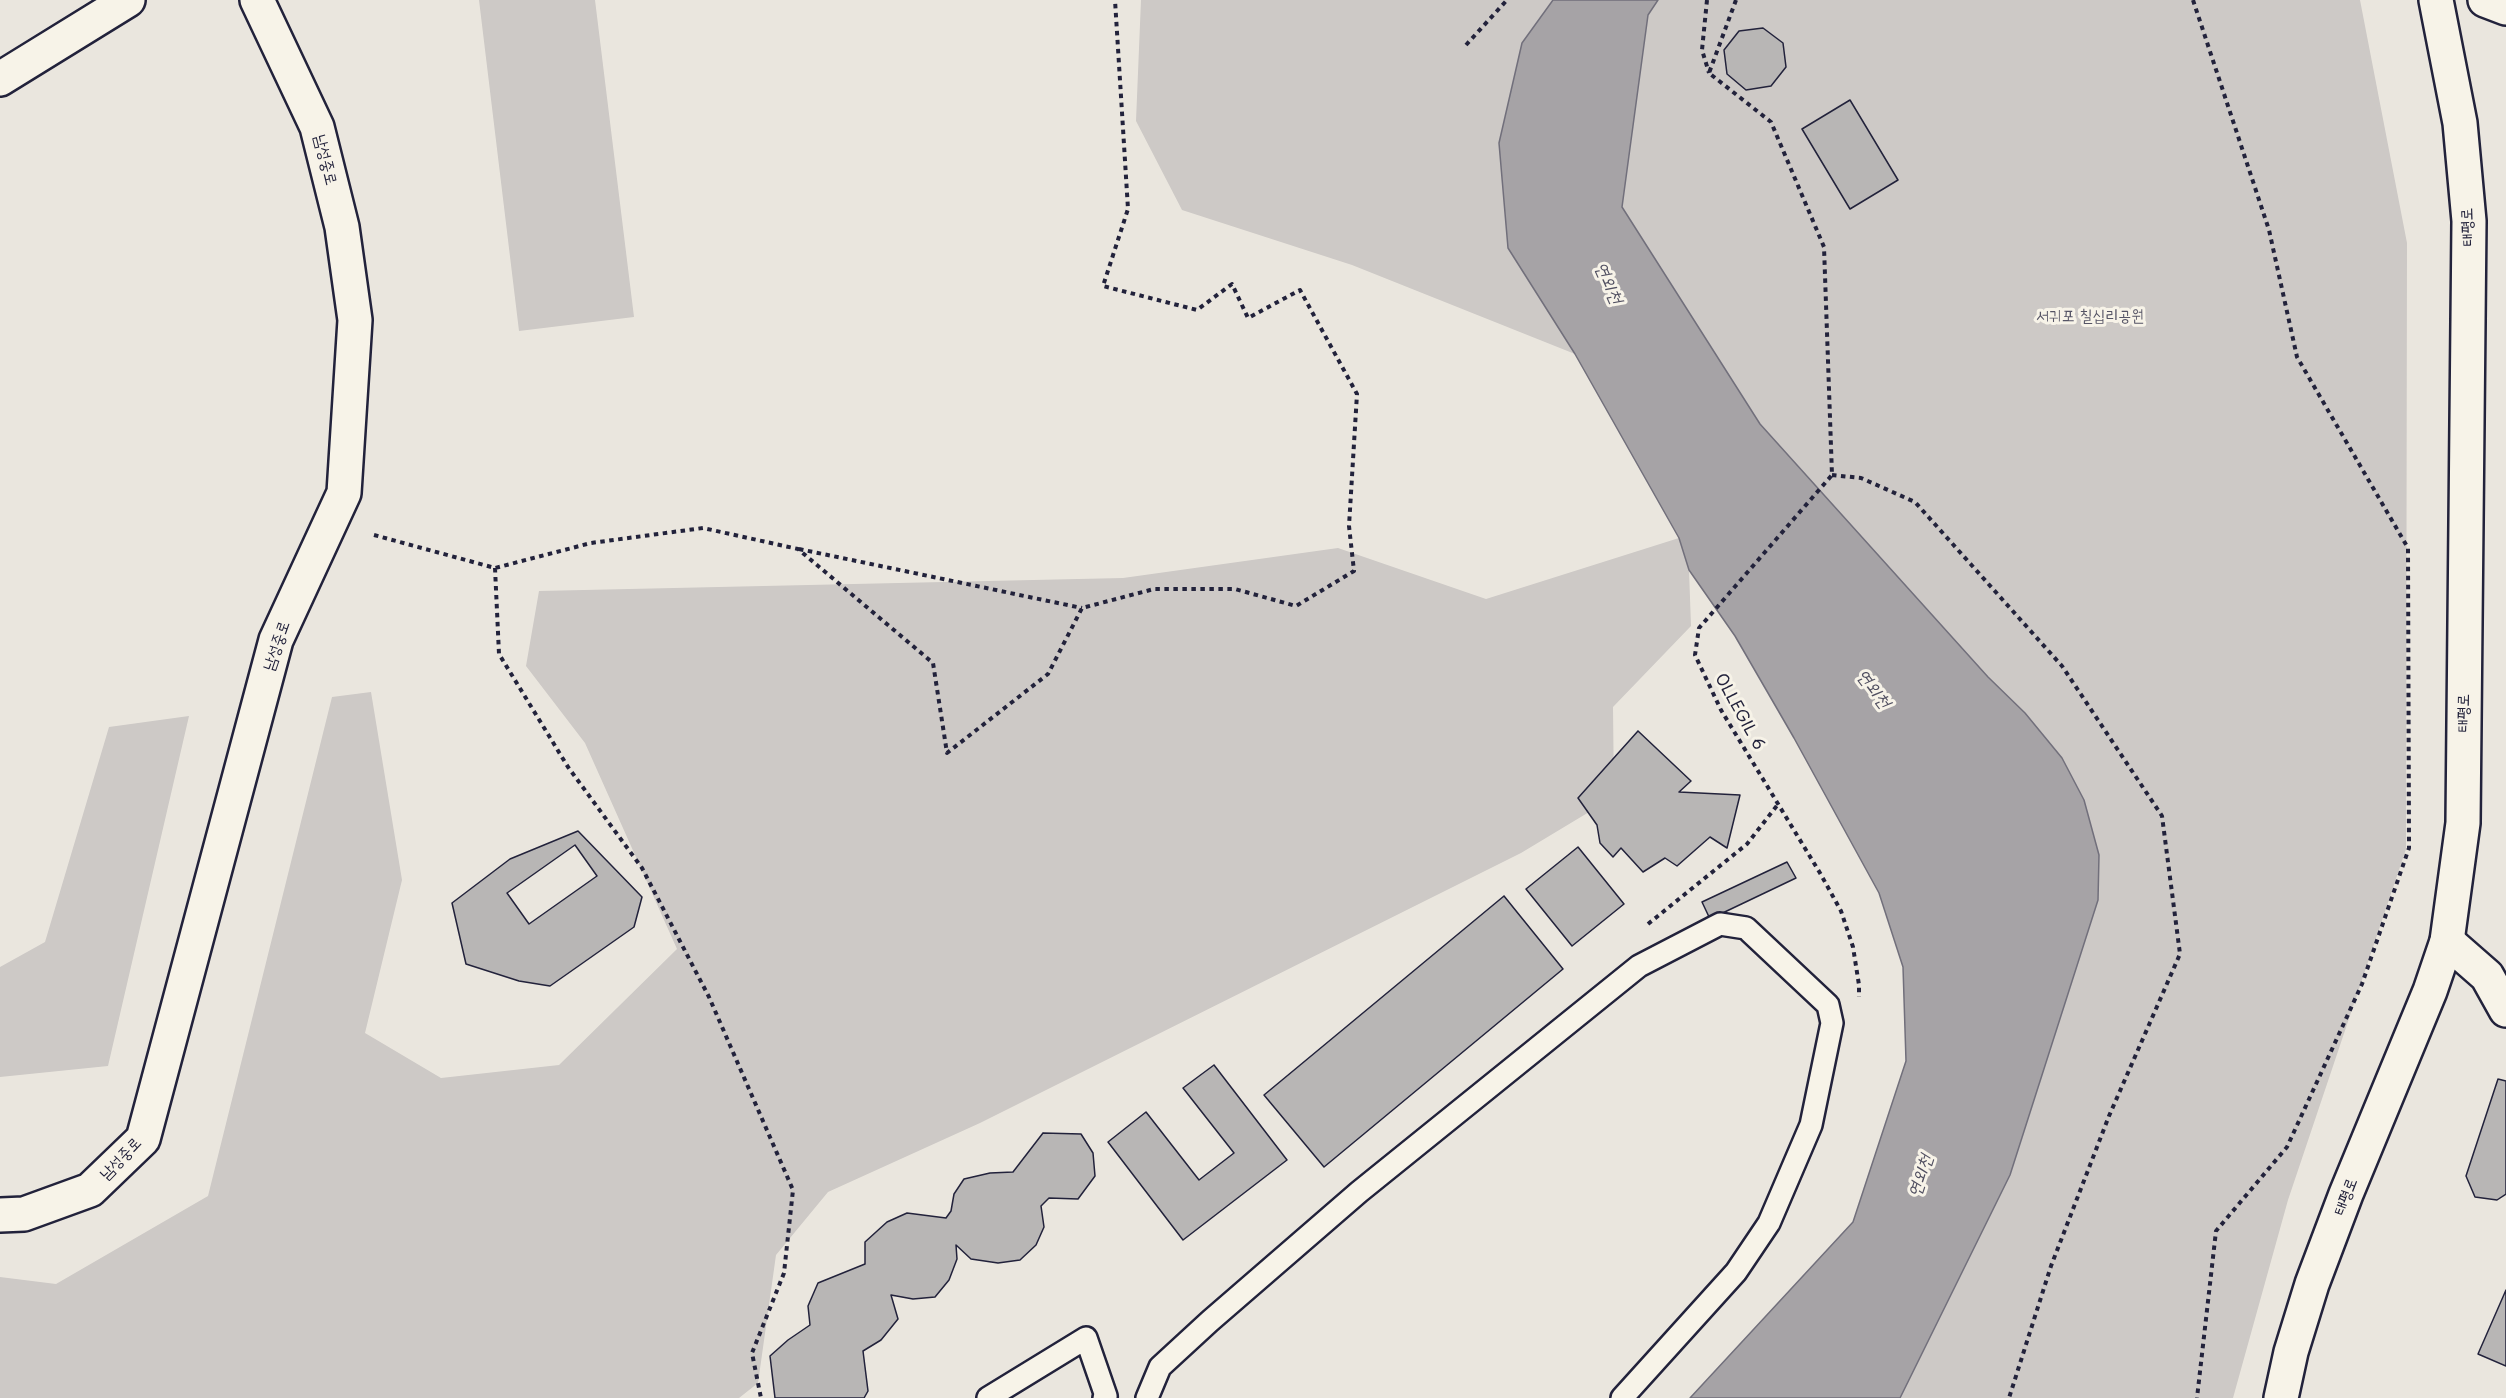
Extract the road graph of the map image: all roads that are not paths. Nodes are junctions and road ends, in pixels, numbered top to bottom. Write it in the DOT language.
graph roads {
  1 [pos="128,0"];
  2 [pos="256,0"];
  3 [pos="2436,0"];
  4 [pos="2485,0"];
  5 [pos="2506,9"];
  6 [pos="0,79"];
  7 [pos="2447,941"];
  8 [pos="2506,1010"];
  9 [pos="0,1215"];
  10 [pos="988,1398"];
  11 [pos="1104,1398"];
  12 [pos="1147,1398"];
  13 [pos="1622,1398"];
  14 [pos="2281,1398"];
  1 -- 6 [label="street"];
  2 -- 9 [label="street, 남성중로"];
  3 -- 7 [label="street, 태평로"];
  4 -- 5 [label="street"];
  7 -- 8 [label="street"];
  7 -- 14 [label="street, 태평로"];
  10 -- 11 [label="lane"];
  12 -- 13 [label="lane"];
}
